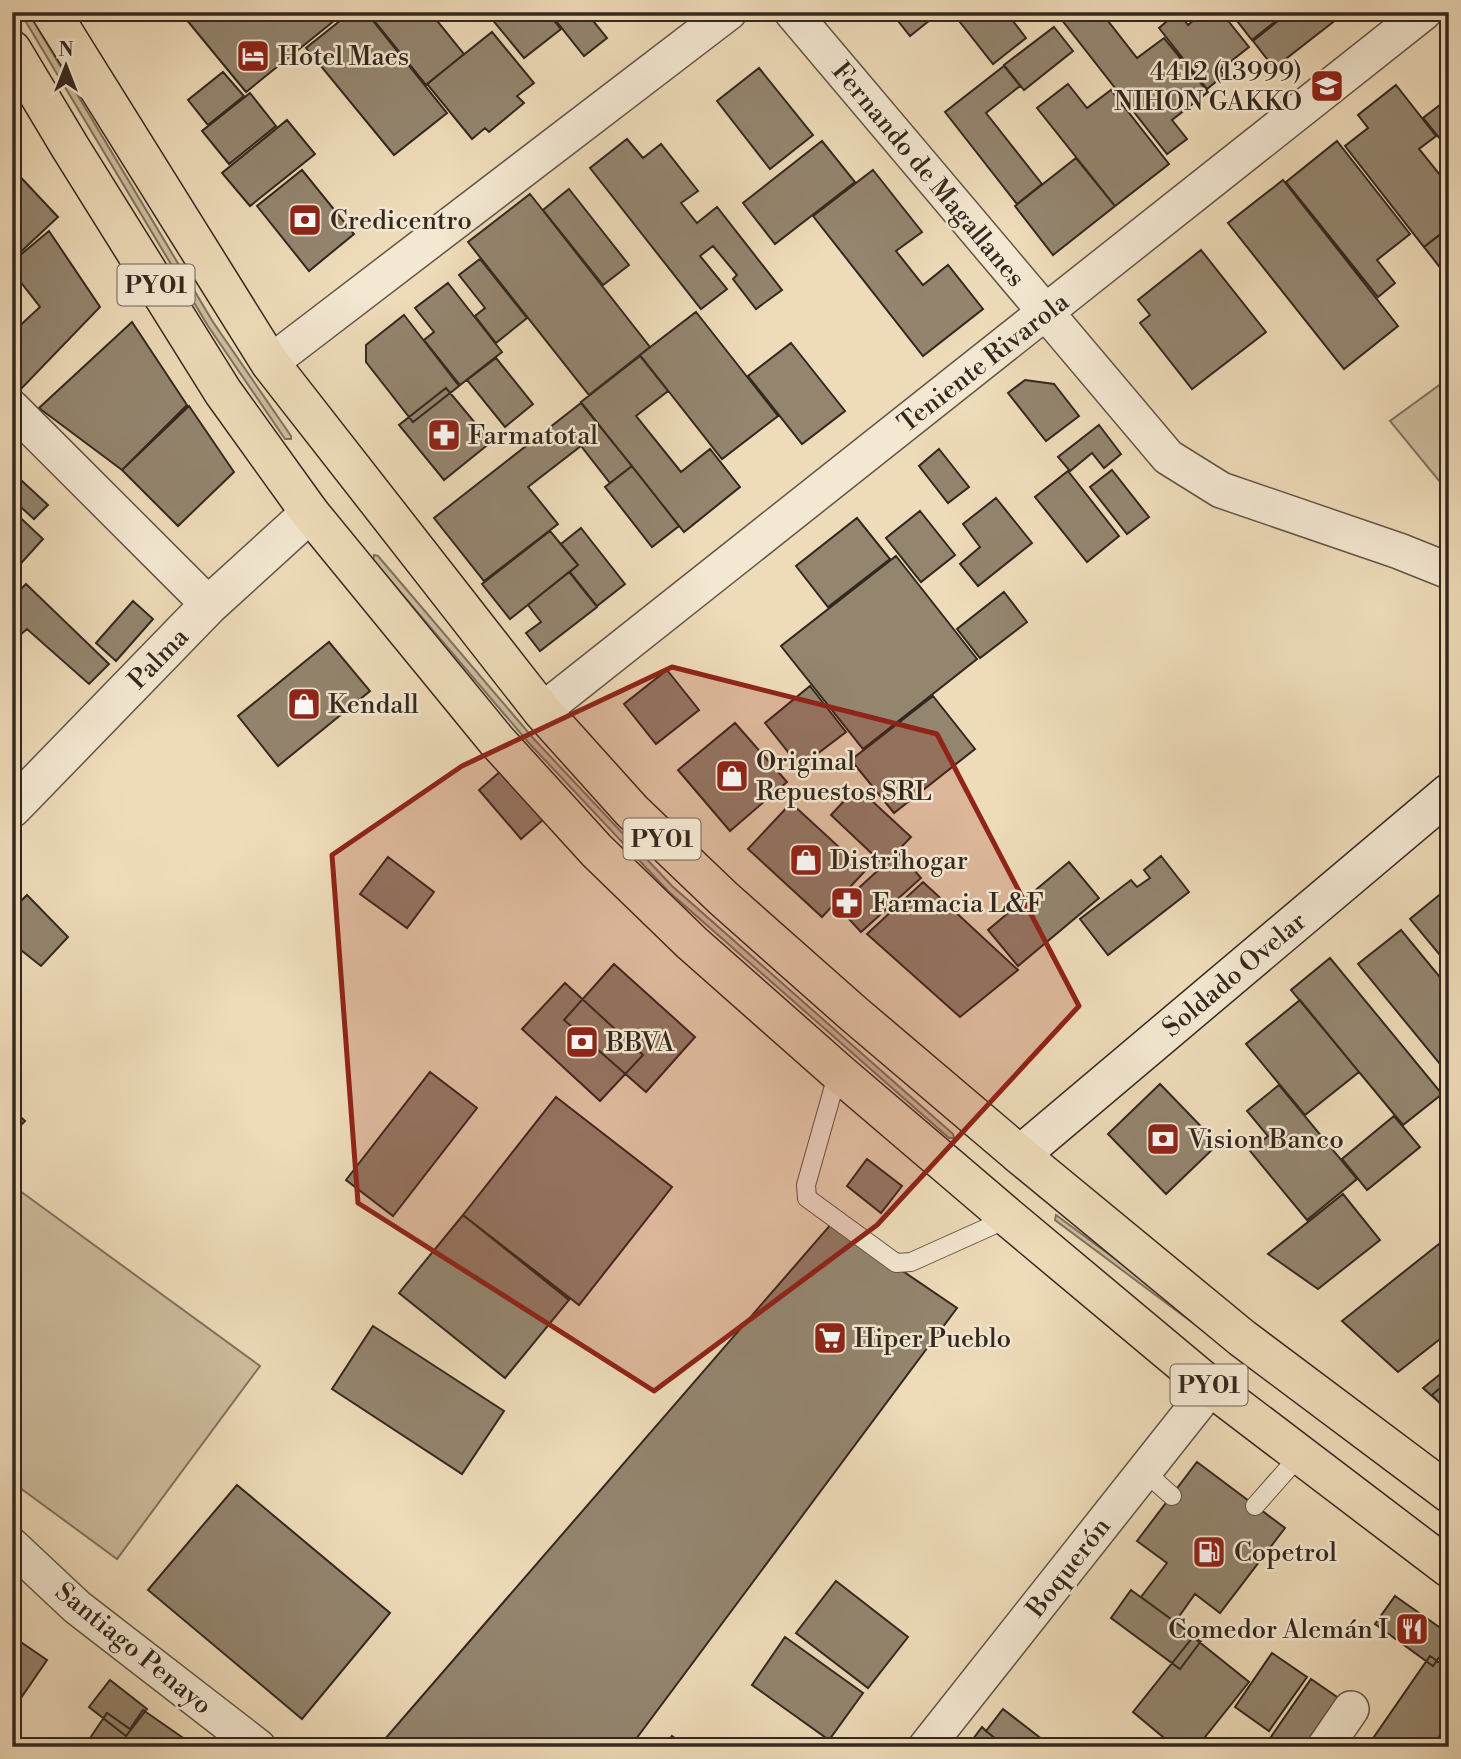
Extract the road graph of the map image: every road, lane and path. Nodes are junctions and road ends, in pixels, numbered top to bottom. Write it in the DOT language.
graph roads {
  1 [pos="51,12"];
  2 [pos="729,12"];
  3 [pos="792,12"];
  4 [pos="1424,12"];
  5 [pos="12,50"];
  6 [pos="1046,311"];
  7 [pos="270,363"];
  8 [pos="12,408"];
  9 [pos="310,513"];
  10 [pos="1449,571"];
  11 [pos="209,605"];
  12 [pos="541,711"];
  13 [pos="1449,793"];
  14 [pos="12,808"];
  15 [pos="838,1072"];
  16 [pos="1020,1155"];
  17 [pos="978,1192"];
  18 [pos="1009,1218"];
  19 [pos="1211,1387"];
  20 [pos="1300,1455"];
  21 [pos="1144,1471"];
  22 [pos="1449,1493"];
  23 [pos="1172,1496"];
  24 [pos="1255,1506"];
  25 [pos="12,1546"];
  26 [pos="1449,1568"];
  27 [pos="1351,1709"];
  28 [pos="258,1747"];
  29 [pos="926,1747"];
  30 [pos="1325,1747"];
  1 -- 7 [label="highway, PY01"];
  2 -- 7 [label="street"];
  3 -- 6 [label="street, Fernando de Magallanes"];
  4 -- 6 [label="street, Teniente Rivarola"];
  5 -- 9 [label="highway, PY01"];
  6 -- 10 [label="street, Fernando de Magallanes"];
  6 -- 12 [label="street, Teniente Rivarola"];
  7 -- 12 [label="highway, PY01"];
  8 -- 11 [label="street"];
  9 -- 11 [label="main road, Palma"];
  9 -- 15 [label="highway, PY01"];
  11 -- 14 [label="main road, Palma"];
  12 -- 16 [label="highway, PY01"];
  13 -- 16 [label="main road, Soldado Ovelar"];
  15 -- 17 [label="highway, PY01"];
  15 -- 18 [label="lane"];
  16 -- 17 [label="highway"];
  16 -- 22 [label="highway, PY01"];
  17 -- 18 [label="highway, PY01"];
  18 -- 19 [label="highway, PY01"];
  19 -- 20 [label="highway, PY01"];
  19 -- 21 [label="street, Boquerón"];
  20 -- 24 [label="lane"];
  20 -- 26 [label="highway, PY01"];
  21 -- 23 [label="lane"];
  21 -- 29 [label="street, Boquerón"];
  25 -- 28 [label="street, Santiago Penayo"];
  27 -- 30 [label="street"];
}
